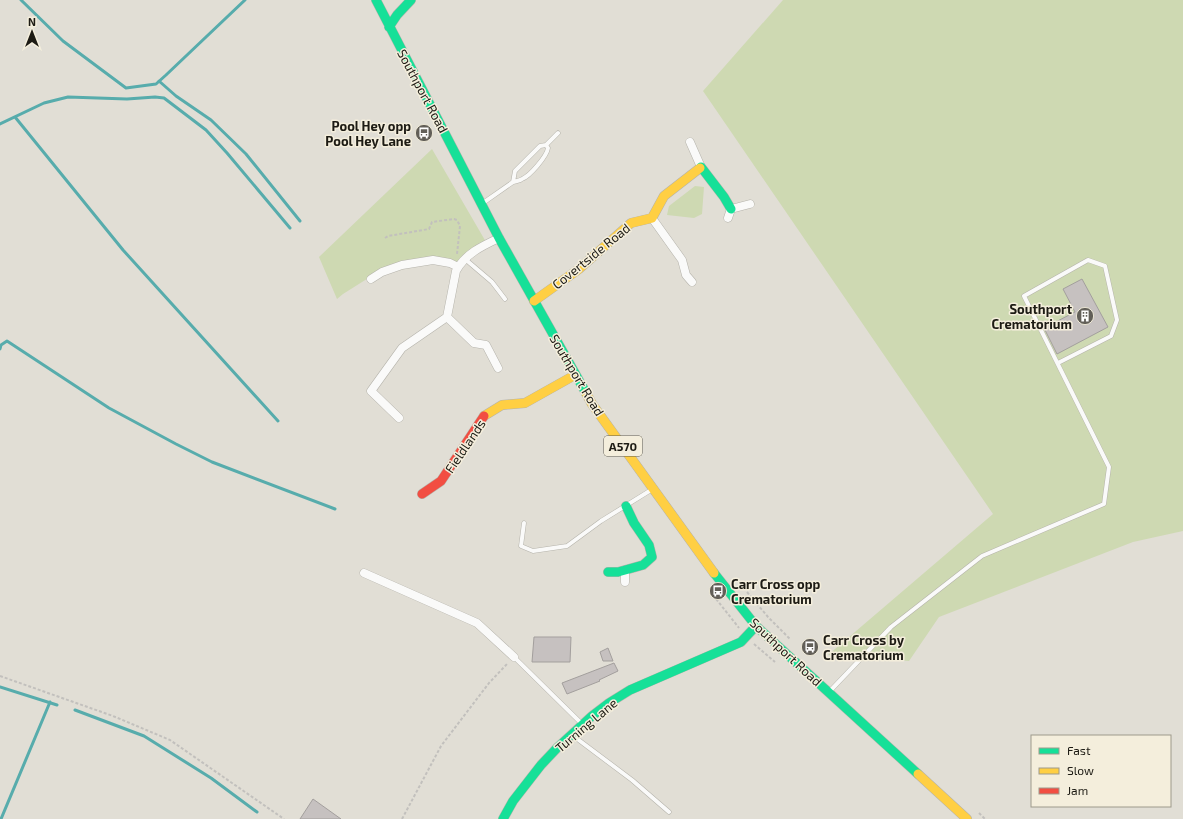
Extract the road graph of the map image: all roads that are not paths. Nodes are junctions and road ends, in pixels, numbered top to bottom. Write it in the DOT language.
graph roads {
  1 [pos="376,0"];
  2 [pos="411,0"];
  3 [pos="389,26"];
  4 [pos="558,133"];
  5 [pos="690,142"];
  6 [pos="546,145"];
  7 [pos="701,168"];
  8 [pos="513,182"];
  9 [pos="481,204"];
  10 [pos="750,204"];
  11 [pos="731,209"];
  12 [pos="652,218"];
  13 [pos="728,218"];
  14 [pos="499,238"];
  15 [pos="461,263"];
  16 [pos="371,279"];
  17 [pos="692,282"];
  18 [pos="504,299"];
  19 [pos="534,301"];
  20 [pos="447,317"];
  21 [pos="1058,363"];
  22 [pos="498,368"];
  23 [pos="576,375"];
  24 [pos="398,418"];
  25 [pos="654,489"];
  26 [pos="422,494"];
  27 [pos="626,506"];
  28 [pos="524,523"];
  29 [pos="625,570"];
  30 [pos="608,572"];
  31 [pos="364,573"];
  32 [pos="625,582"];
  33 [pos="756,626"];
  34 [pos="514,657"];
  35 [pos="828,692"];
  36 [pos="582,724"];
  37 [pos="571,735"];
  38 [pos="669,812"];
  39 [pos="502,819"];
  40 [pos="967,819"];
  1 -- 3 [label="main road, Southport Road / A570"];
  2 -- 3 [label="main road"];
  3 -- 9 [label="main road, Southport Road / A570"];
  4 -- 6 [label="lane"];
  5 -- 7 [label="street"];
  6 -- 8 [label="lane"];
  6 -- 8 [label="lane"];
  7 -- 11 [label="main road"];
  7 -- 12 [label="main road"];
  8 -- 9 [label="lane"];
  9 -- 14 [label="main road, Southport Road / A570"];
  10 -- 11 [label="street"];
  11 -- 13 [label="street"];
  12 -- 17 [label="street"];
  12 -- 19 [label="main road, Covertside Road"];
  14 -- 15 [label="street"];
  14 -- 19 [label="main road, Southport Road / A570"];
  15 -- 16 [label="street"];
  15 -- 18 [label="lane"];
  15 -- 20 [label="street"];
  19 -- 23 [label="main road, Southport Road / A570"];
  20 -- 22 [label="street"];
  20 -- 24 [label="street"];
  21 -- 21 [label="lane"];
  21 -- 35 [label="lane"];
  23 -- 25 [label="main road, Southport Road / A570"];
  23 -- 26 [label="main road, Fieldlands"];
  25 -- 27 [label="lane"];
  25 -- 33 [label="main road, Southport Road / A570"];
  27 -- 28 [label="lane"];
  27 -- 29 [label="main road"];
  29 -- 30 [label="main road"];
  29 -- 32 [label="street"];
  31 -- 34 [label="street"];
  33 -- 35 [label="main road, Southport Road / A570"];
  33 -- 36 [label="main road, Turning Lane"];
  34 -- 36 [label="lane"];
  35 -- 40 [label="main road, Southport Road / A570"];
  36 -- 37 [label="main road, Turning Lane"];
  37 -- 38 [label="lane"];
  37 -- 39 [label="main road, Turning Lane"];
}
